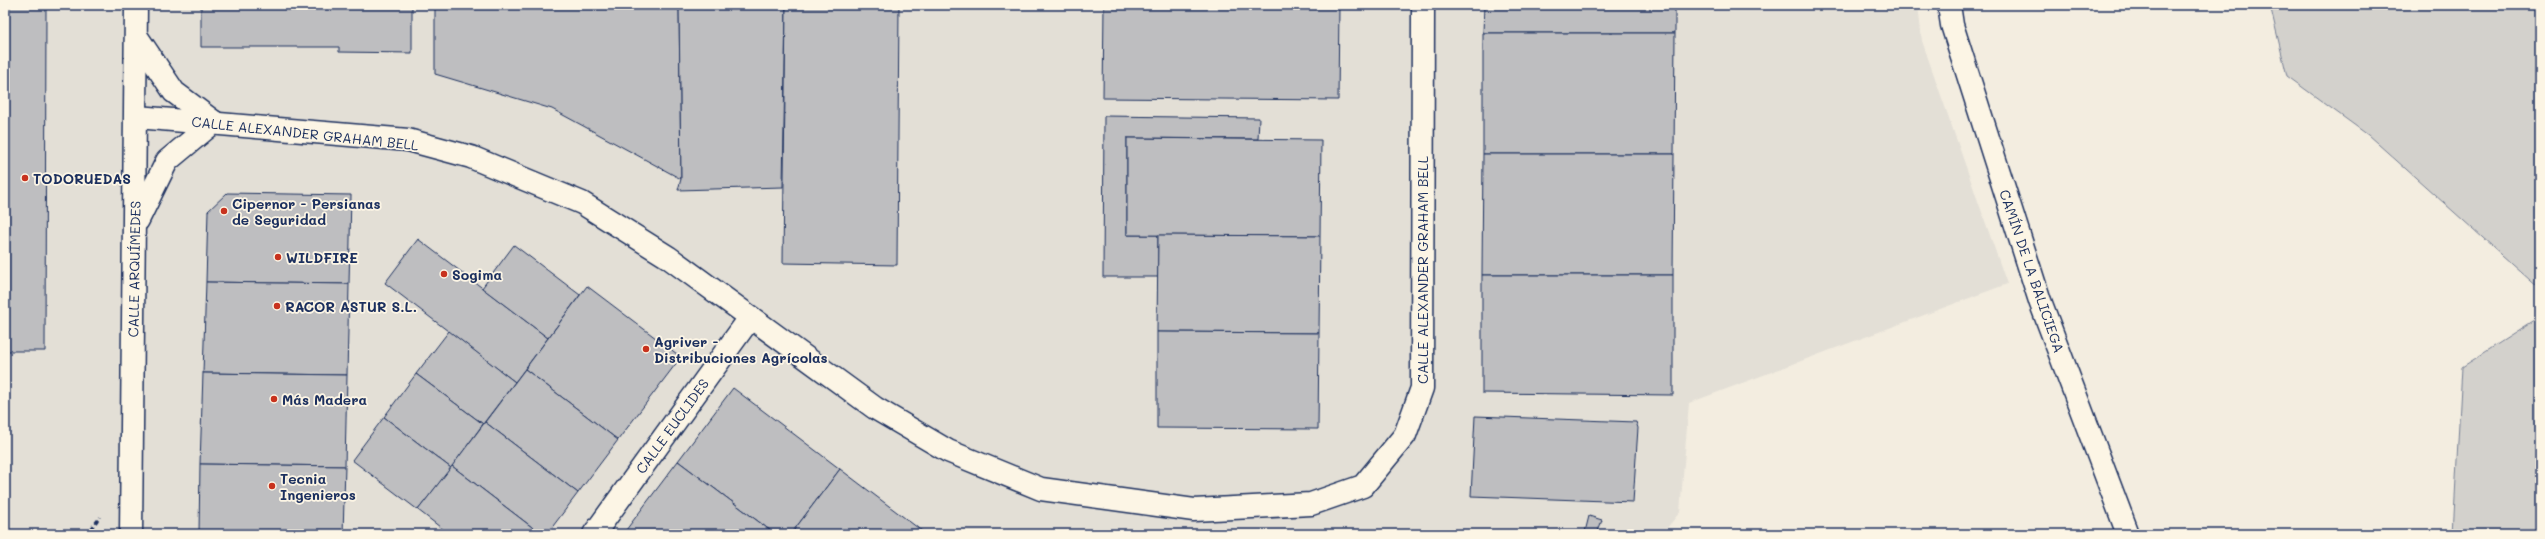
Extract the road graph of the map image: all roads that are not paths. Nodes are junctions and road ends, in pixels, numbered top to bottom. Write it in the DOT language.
graph roads {
  1 [pos="136,5"];
  2 [pos="1423,5"];
  3 [pos="1949,5"];
  4 [pos="137,37"];
  5 [pos="137,117"];
  6 [pos="214,122"];
  7 [pos="135,226"];
  8 [pos="750,318"];
  9 [pos="131,534"];
  10 [pos="594,534"];
  11 [pos="2128,534"];
  1 -- 4 [label="street, CALLE ARQUÍMEDES"];
  2 -- 8 [label="street, CALLE ALEXANDER GRAHAM BELL"];
  3 -- 11 [label="street, CAMÍN DE LA BALICIEGA"];
  4 -- 5 [label="street, CALLE ARQUÍMEDES"];
  4 -- 6 [label="street"];
  5 -- 6 [label="street, CALLE ALEXANDER GRAHAM BELL"];
  5 -- 7 [label="street, CALLE ARQUÍMEDES"];
  6 -- 7 [label="street"];
  6 -- 8 [label="street, CALLE ALEXANDER GRAHAM BELL"];
  7 -- 9 [label="street, CALLE ARQUÍMEDES"];
  8 -- 10 [label="street, CALLE EUCLIDES"];
}
